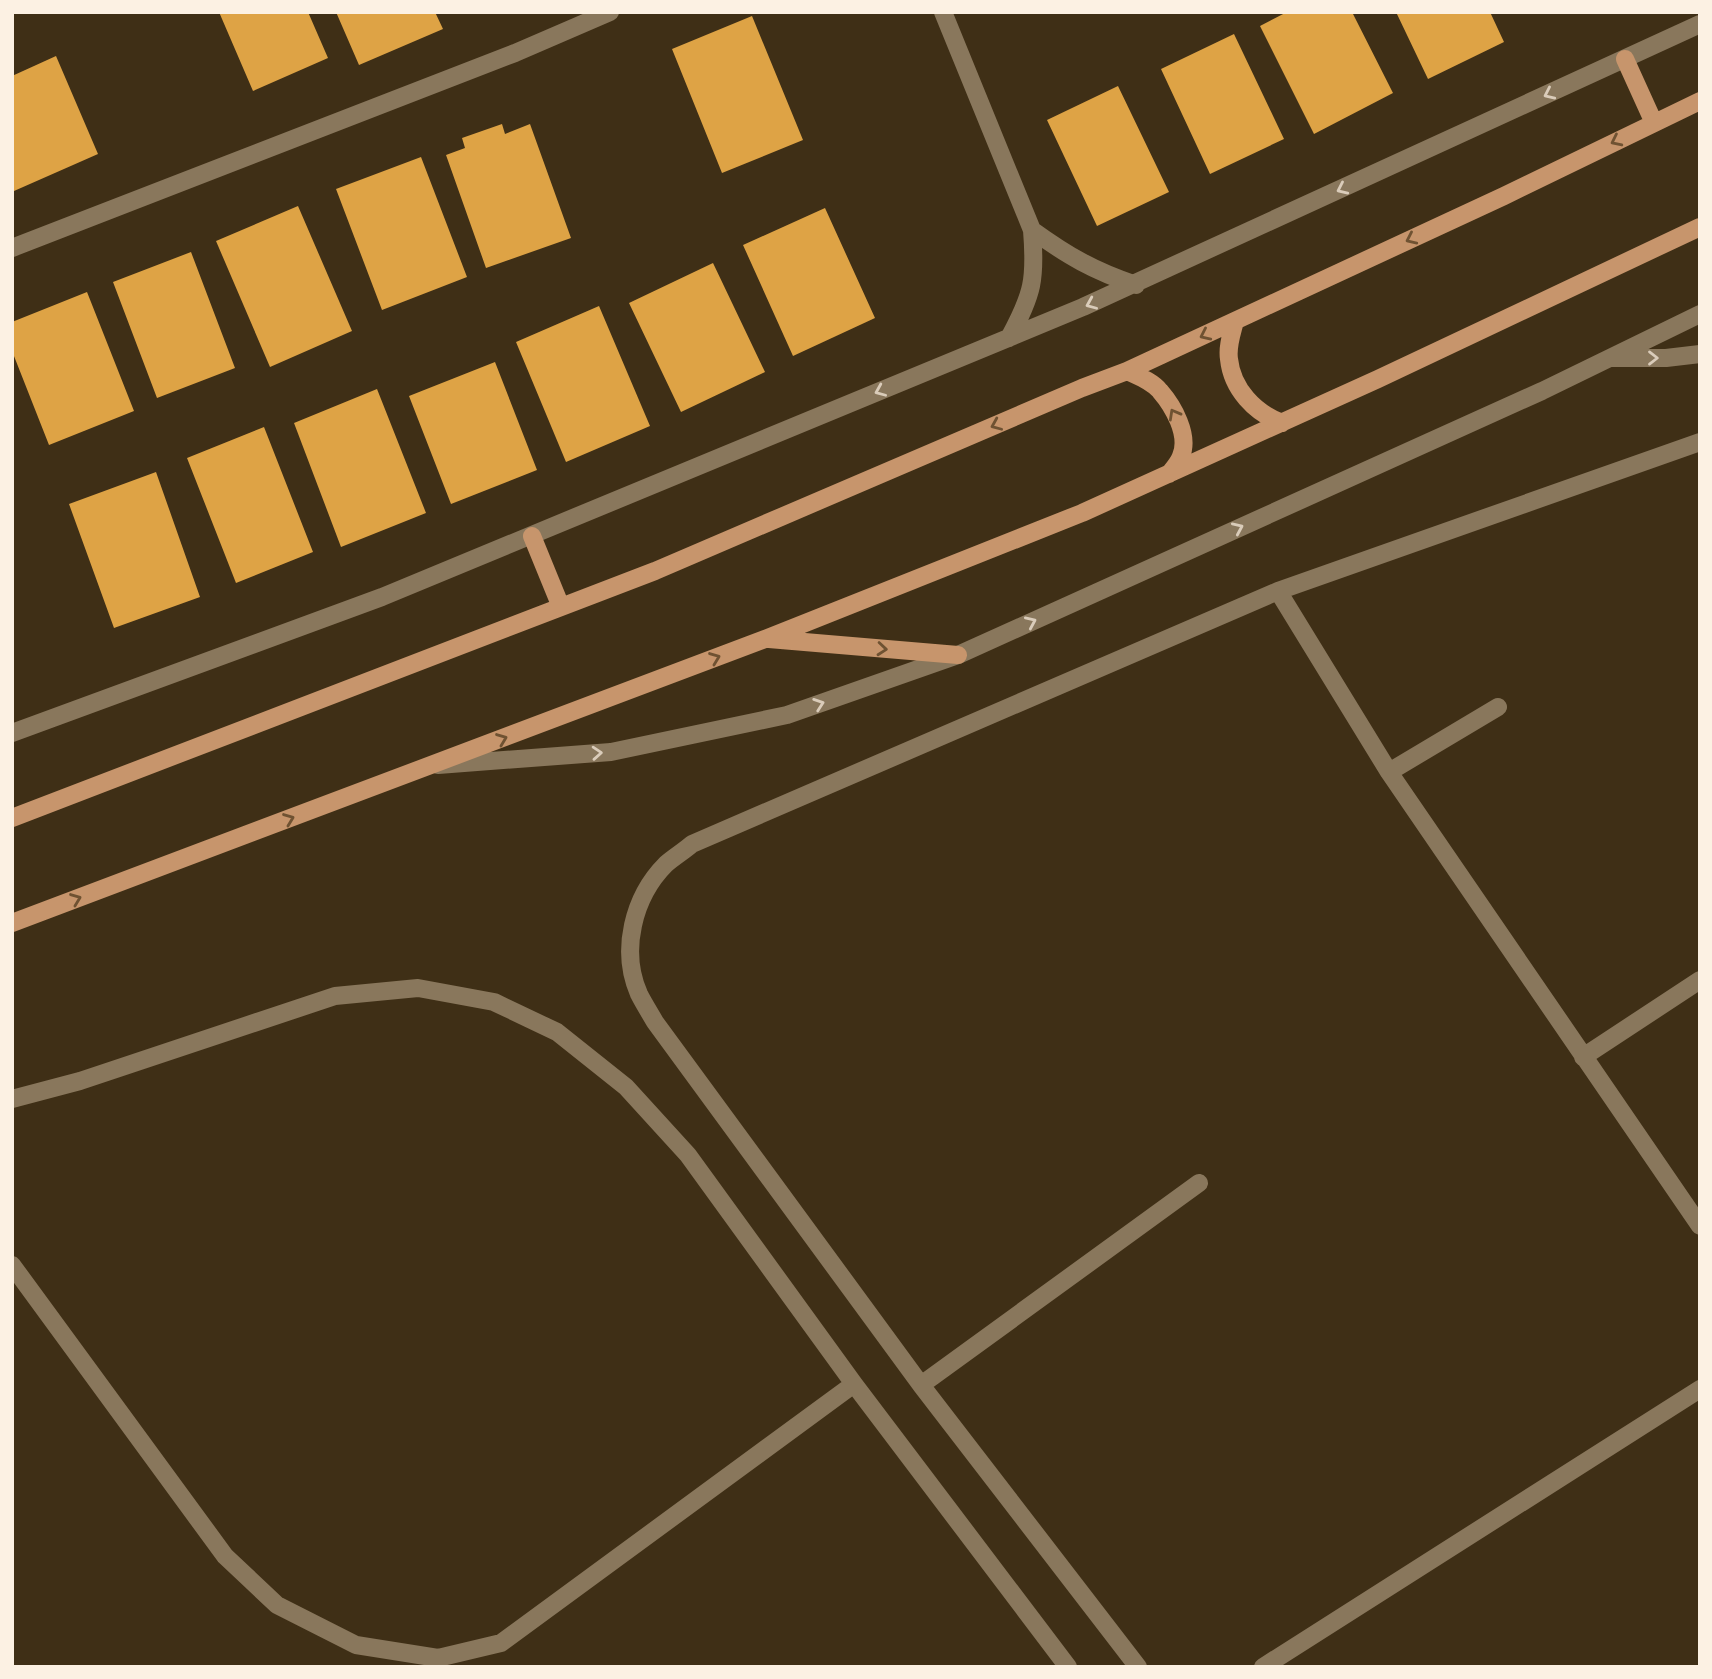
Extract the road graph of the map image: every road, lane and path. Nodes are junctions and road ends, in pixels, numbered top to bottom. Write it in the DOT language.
graph roads {
  1 [pos="610,12"];
  2 [pos="943,12"];
  3 [pos="1700,24"];
  4 [pos="1625,59"];
  5 [pos="1700,101"];
  6 [pos="1654,123"];
  7 [pos="1700,227"];
  8 [pos="1032,230"];
  9 [pos="12,248"];
  10 [pos="1136,285"];
  11 [pos="1700,314"];
  12 [pos="1235,321"];
  13 [pos="1009,338"];
  14 [pos="1700,354"];
  15 [pos="1605,358"];
  16 [pos="1127,371"];
  17 [pos="1282,423"];
  18 [pos="1700,442"];
  19 [pos="1169,474"];
  20 [pos="532,536"];
  21 [pos="1278,591"];
  22 [pos="561,607"];
  23 [pos="765,639"];
  24 [pos="958,655"];
  25 [pos="1498,707"];
  26 [pos="12,733"];
  27 [pos="431,766"];
  28 [pos="1389,772"];
  29 [pos="12,818"];
  30 [pos="12,923"];
  31 [pos="1700,980"];
  32 [pos="1583,1057"];
  33 [pos="12,1099"];
  34 [pos="1199,1182"];
  35 [pos="1700,1226"];
  36 [pos="12,1265"];
  37 [pos="853,1384"];
  38 [pos="921,1385"];
  39 [pos="1700,1389"];
  40 [pos="1068,1667"];
  41 [pos="1138,1667"];
  42 [pos="1263,1667"];
  1 -- 9 [label="street"];
  2 -- 8 [label="street"];
  3 -- 4 [label="street"];
  4 -- 6 [label="main road"];
  4 -- 10 [label="street, one-way"];
  5 -- 6 [label="main road"];
  6 -- 12 [label="main road, one-way"];
  7 -- 17 [label="main road"];
  8 -- 10 [label="street"];
  8 -- 13 [label="street"];
  10 -- 13 [label="street, one-way"];
  11 -- 15 [label="street"];
  12 -- 16 [label="main road, one-way"];
  12 -- 17 [label="main road"];
  13 -- 20 [label="street, one-way"];
  15 -- 14 [label="street, one-way"];
  24 -- 15 [label="street, one-way"];
  19 -- 16 [label="main road, one-way"];
  16 -- 22 [label="main road, one-way"];
  17 -- 19 [label="main road"];
  18 -- 21 [label="street"];
  19 -- 23 [label="main road"];
  20 -- 22 [label="main road"];
  20 -- 26 [label="street"];
  21 -- 28 [label="street"];
  21 -- 38 [label="street"];
  22 -- 29 [label="main road"];
  23 -- 24 [label="main road, one-way"];
  27 -- 23 [label="main road, one-way"];
  27 -- 24 [label="street, one-way"];
  25 -- 28 [label="street"];
  30 -- 27 [label="main road, one-way"];
  28 -- 32 [label="street"];
  31 -- 32 [label="street"];
  32 -- 35 [label="street"];
  33 -- 37 [label="street"];
  34 -- 38 [label="street"];
  36 -- 37 [label="street"];
  37 -- 40 [label="street"];
  38 -- 41 [label="street"];
  39 -- 42 [label="street"];
}
